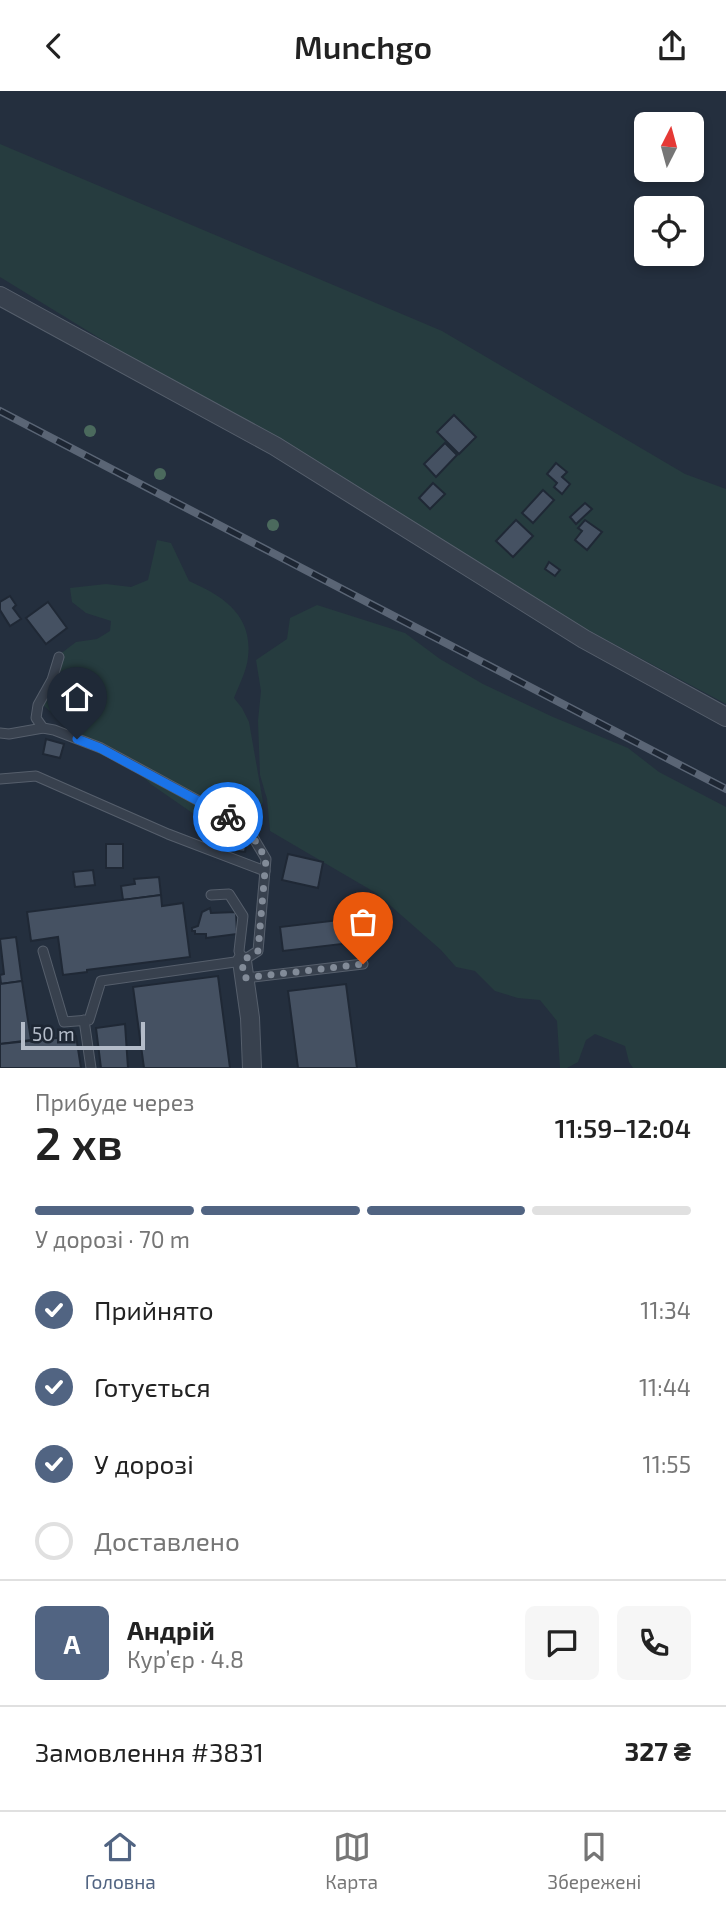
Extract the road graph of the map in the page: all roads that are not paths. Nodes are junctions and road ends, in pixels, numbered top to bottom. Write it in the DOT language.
graph roads {
  1 [pos="0,296"];
  2 [pos="59,657"];
  3 [pos="726,717"];
  4 [pos="43,728"];
  5 [pos="0,733"];
  6 [pos="0,779"];
  7 [pos="265,871"];
  8 [pos="211,895"];
  9 [pos="43,951"];
  10 [pos="363,964"];
  11 [pos="243,970"];
  12 [pos="84,1020"];
  13 [pos="91,1068"];
  14 [pos="252,1068"];
  1 -- 3 [label="street"];
  2 -- 4 [label="lane"];
  4 -- 5 [label="lane"];
  4 -- 7 [label="lane"];
  6 -- 7 [label="lane"];
  7 -- 11 [label="lane"];
  8 -- 11 [label="lane"];
  9 -- 12 [label="lane"];
  10 -- 11 [label="lane"];
  11 -- 12 [label="lane"];
  11 -- 14 [label="street"];
  12 -- 13 [label="lane"];
}
